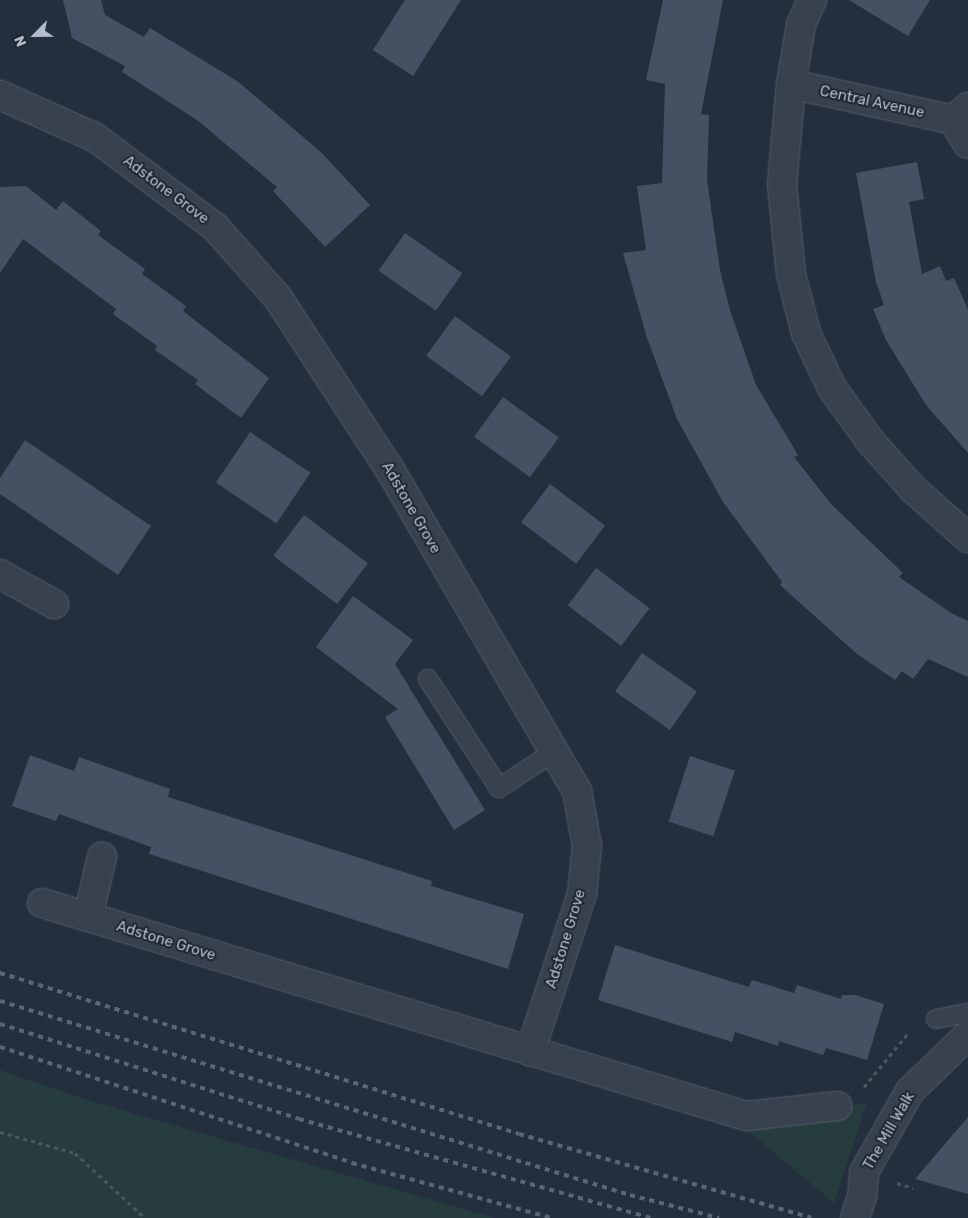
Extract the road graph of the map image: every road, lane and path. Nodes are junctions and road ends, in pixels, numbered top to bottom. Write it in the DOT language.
graph roads {
  1 [pos="812,0"];
  2 [pos="791,84"];
  3 [pos="0,95"];
  4 [pos="961,114"];
  5 [pos="968,144"];
  6 [pos="968,538"];
  7 [pos="0,574"];
  8 [pos="54,604"];
  9 [pos="428,679"];
  10 [pos="552,753"];
  11 [pos="102,857"];
  12 [pos="42,903"];
  13 [pos="88,917"];
  14 [pos="968,1013"];
  15 [pos="936,1019"];
  16 [pos="968,1035"];
  17 [pos="530,1052"];
  18 [pos="836,1106"];
  19 [pos="0,1132"];
  20 [pos="145,1218"];
  21 [pos="855,1218"];
  1 -- 2 [label="street"];
  2 -- 4 [label="street, Central Avenue"];
  2 -- 6 [label="street"];
  3 -- 10 [label="street, Adstone Grove"];
  4 -- 5 [label="street, Central Avenue"];
  7 -- 8 [label="street"];
  9 -- 10 [label="lane"];
  10 -- 17 [label="street, Adstone Grove"];
  11 -- 13 [label="street"];
  12 -- 13 [label="street, Adstone Grove"];
  13 -- 17 [label="street, Adstone Grove"];
  14 -- 15 [label="lane"];
  15 -- 18 [label="path"];
  16 -- 21 [label="street, The Mill Walk"];
  17 -- 18 [label="street, Adstone Grove"];
  19 -- 20 [label="path"];
}
